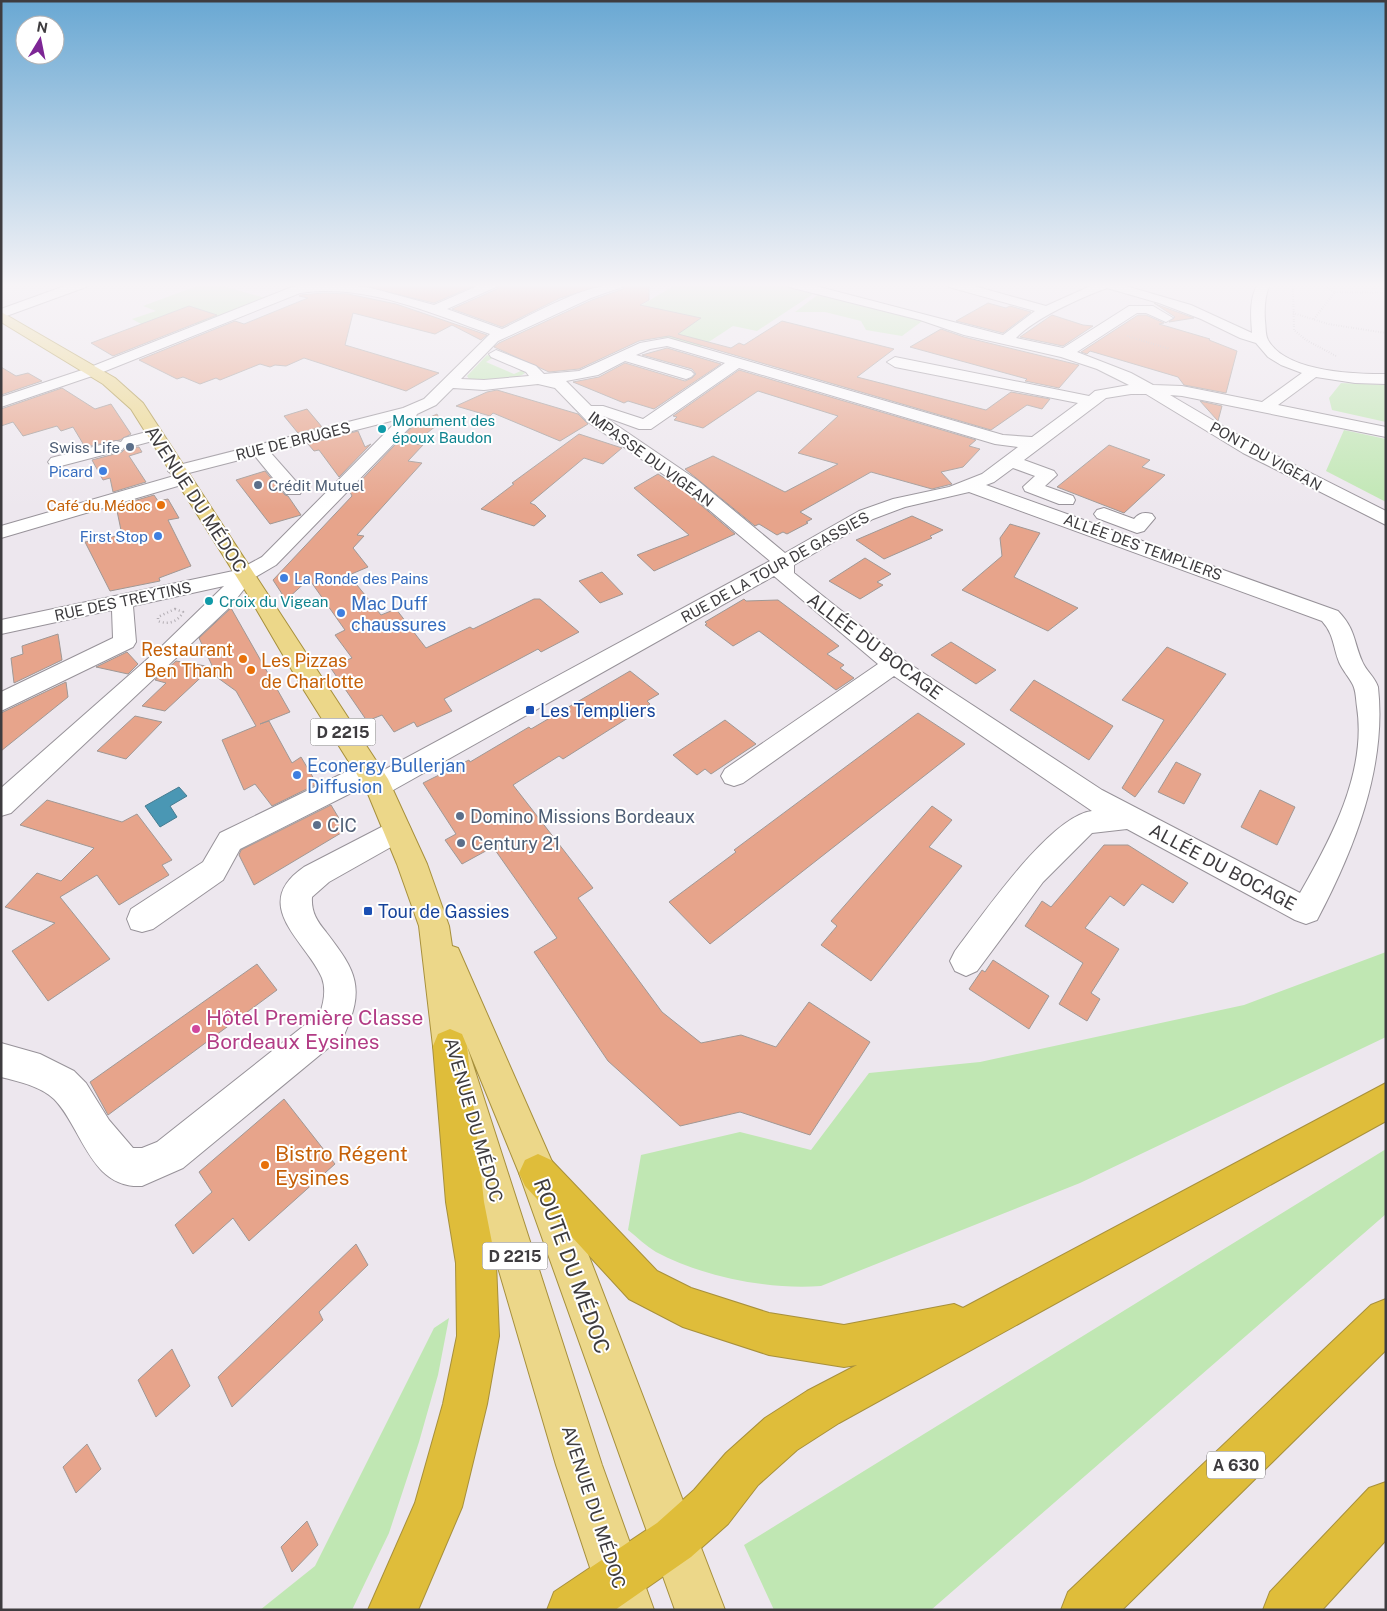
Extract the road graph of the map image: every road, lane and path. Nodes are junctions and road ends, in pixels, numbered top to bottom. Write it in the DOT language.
graph roads {
  1 [pos="74,359"];
  2 [pos="123,359"];
  3 [pos="471,359"];
  4 [pos="508,359"];
  5 [pos="617,359"];
  6 [pos="634,359"];
  7 [pos="727,359"];
  8 [pos="1082,359"];
  9 [pos="1284,359"];
  10 [pos="737,362"];
  11 [pos="895,362"];
  12 [pos="93,371"];
  13 [pos="1320,372"];
  14 [pos="686,374"];
  15 [pos="1386,379"];
  16 [pos="541,380"];
  17 [pos="450,383"];
  18 [pos="1148,389"];
  19 [pos="1182,390"];
  20 [pos="1092,401"];
  21 [pos="1,402"];
  22 [pos="576,402"];
  23 [pos="1266,408"];
  24 [pos="409,411"];
  25 [pos="1294,414"];
  26 [pos="1202,421"];
  27 [pos="1386,432"];
  28 [pos="154,435"];
  29 [pos="1037,442"];
  30 [pos="259,450"];
  31 [pos="1011,461"];
  32 [pos="57,462"];
  33 [pos="179,475"];
  34 [pos="971,486"];
  35 [pos="293,490"];
  36 [pos="1145,518"];
  37 [pos="1386,519"];
  38 [pos="1,532"];
  39 [pos="784,562"];
  40 [pos="245,575"];
  41 [pos="122,601"];
  42 [pos="1315,611"];
  43 [pos="1,627"];
  44 [pos="125,642"];
  45 [pos="168,653"];
  46 [pos="894,666"];
  47 [pos="1,702"];
  48 [pos="734,776"];
  49 [pos="373,779"];
  50 [pos="1,805"];
  51 [pos="1129,818"];
  52 [pos="398,830"];
  53 [pos="142,919"];
  54 [pos="434,926"];
  55 [pos="966,961"];
  56 [pos="450,1046"];
  57 [pos="1,1060"];
  58 [pos="1386,1101"];
  59 [pos="538,1173"];
  60 [pos="1386,1320"];
  61 [pos="977,1321"];
  62 [pos="1386,1505"];
  63 [pos="674,1540"];
  64 [pos="624,1595"];
  65 [pos="394,1610"];
  66 [pos="572,1610"];
  67 [pos="700,1610"];
  68 [pos="1086,1610"];
  69 [pos="1288,1610"];
  1 -- 12 [label="main road, AVENUE DU MÉDOC / D 2215"];
  2 -- 12 [label="street"];
  3 -- 17 [label="street, RUE DE BRUGES"];
  4 -- 16 [label="street"];
  5 -- 16 [label="street"];
  6 -- 14 [label="street"];
  7 -- 10 [label="street"];
  8 -- 18 [label="street, PONT DU VIGEAN"];
  9 -- 13 [label="street"];
  10 -- 22 [label="street"];
  10 -- 29 [label="street"];
  11 -- 20 [label="street"];
  12 -- 21 [label="street"];
  12 -- 28 [label="main road, AVENUE DU MÉDOC / D 2215"];
  13 -- 15 [label="street"];
  13 -- 23 [label="street"];
  13 -- 25 [label="street"];
  16 -- 17 [label="street"];
  16 -- 22 [label="street, IMPASSE DU VIGEAN"];
  17 -- 24 [label="street, RUE DE BRUGES"];
  18 -- 19 [label="street, RUE DE LA TOUR DE GASSIES"];
  18 -- 20 [label="street, RUE DE LA TOUR DE GASSIES"];
  18 -- 26 [label="street, PONT DU VIGEAN"];
  19 -- 23 [label="street, RUE DE LA TOUR DE GASSIES"];
  19 -- 26 [label="street"];
  20 -- 29 [label="street, RUE DE LA TOUR DE GASSIES"];
  22 -- 39 [label="street, IMPASSE DU VIGEAN"];
  23 -- 25 [label="street, RUE DE LA TOUR DE GASSIES"];
  24 -- 30 [label="street, RUE DE BRUGES"];
  24 -- 40 [label="street"];
  25 -- 27 [label="street, RUE DE LA TOUR DE GASSIES"];
  26 -- 37 [label="street, PONT DU VIGEAN"];
  28 -- 32 [label="street"];
  28 -- 33 [label="main road, AVENUE DU MÉDOC / D 2215"];
  29 -- 31 [label="street, RUE DE LA TOUR DE GASSIES"];
  30 -- 33 [label="street, RUE DE BRUGES"];
  30 -- 35 [label="street"];
  31 -- 34 [label="street, RUE DE LA TOUR DE GASSIES"];
  31 -- 36 [label="street"];
  33 -- 38 [label="street, RUE DE BRUGES"];
  33 -- 40 [label="main road, AVENUE DU MÉDOC / D 2215"];
  34 -- 39 [label="street, RUE DE LA TOUR DE GASSIES"];
  34 -- 42 [label="street, ALLÉE DES TEMPLIERS"];
  39 -- 46 [label="street, ALLÉE DU BOCAGE"];
  39 -- 49 [label="street, RUE DE LA TOUR DE GASSIES"];
  40 -- 41 [label="street, RUE DES TREYTINS"];
  40 -- 45 [label="street"];
  40 -- 49 [label="main road, AVENUE DU MÉDOC / D 2215"];
  41 -- 43 [label="street, RUE DES TREYTINS"];
  41 -- 44 [label="street"];
  42 -- 51 [label="street, ALLÉE DU BOCAGE"];
  44 -- 45 [label="street"];
  44 -- 47 [label="street"];
  45 -- 50 [label="street"];
  46 -- 48 [label="street"];
  46 -- 51 [label="street, ALLÉE DU BOCAGE"];
  49 -- 52 [label="main road, AVENUE DU MÉDOC / D 2215"];
  49 -- 53 [label="street, RUE DE LA TOUR DE GASSIES"];
  51 -- 55 [label="street, ALLÉE DU BOCAGE"];
  52 -- 54 [label="main road, AVENUE DU MÉDOC / D 2215"];
  52 -- 57 [label="street"];
  54 -- 56 [label="main road, AVENUE DU MÉDOC / D 2215"];
  54 -- 59 [label="main road, ROUTE DU MÉDOC / D 2215"];
  56 -- 64 [label="main road, AVENUE DU MÉDOC / D 2215"];
  56 -- 65 [label="highway"];
  58 -- 61 [label="highway"];
  59 -- 61 [label="highway"];
  59 -- 63 [label="main road, ROUTE DU MÉDOC / D 2215"];
  60 -- 68 [label="highway, A 630"];
  61 -- 63 [label="highway"];
  62 -- 69 [label="highway"];
  63 -- 64 [label="highway"];
  63 -- 67 [label="main road, ROUTE DU MÉDOC / D 2215"];
  64 -- 66 [label="highway"];
}
